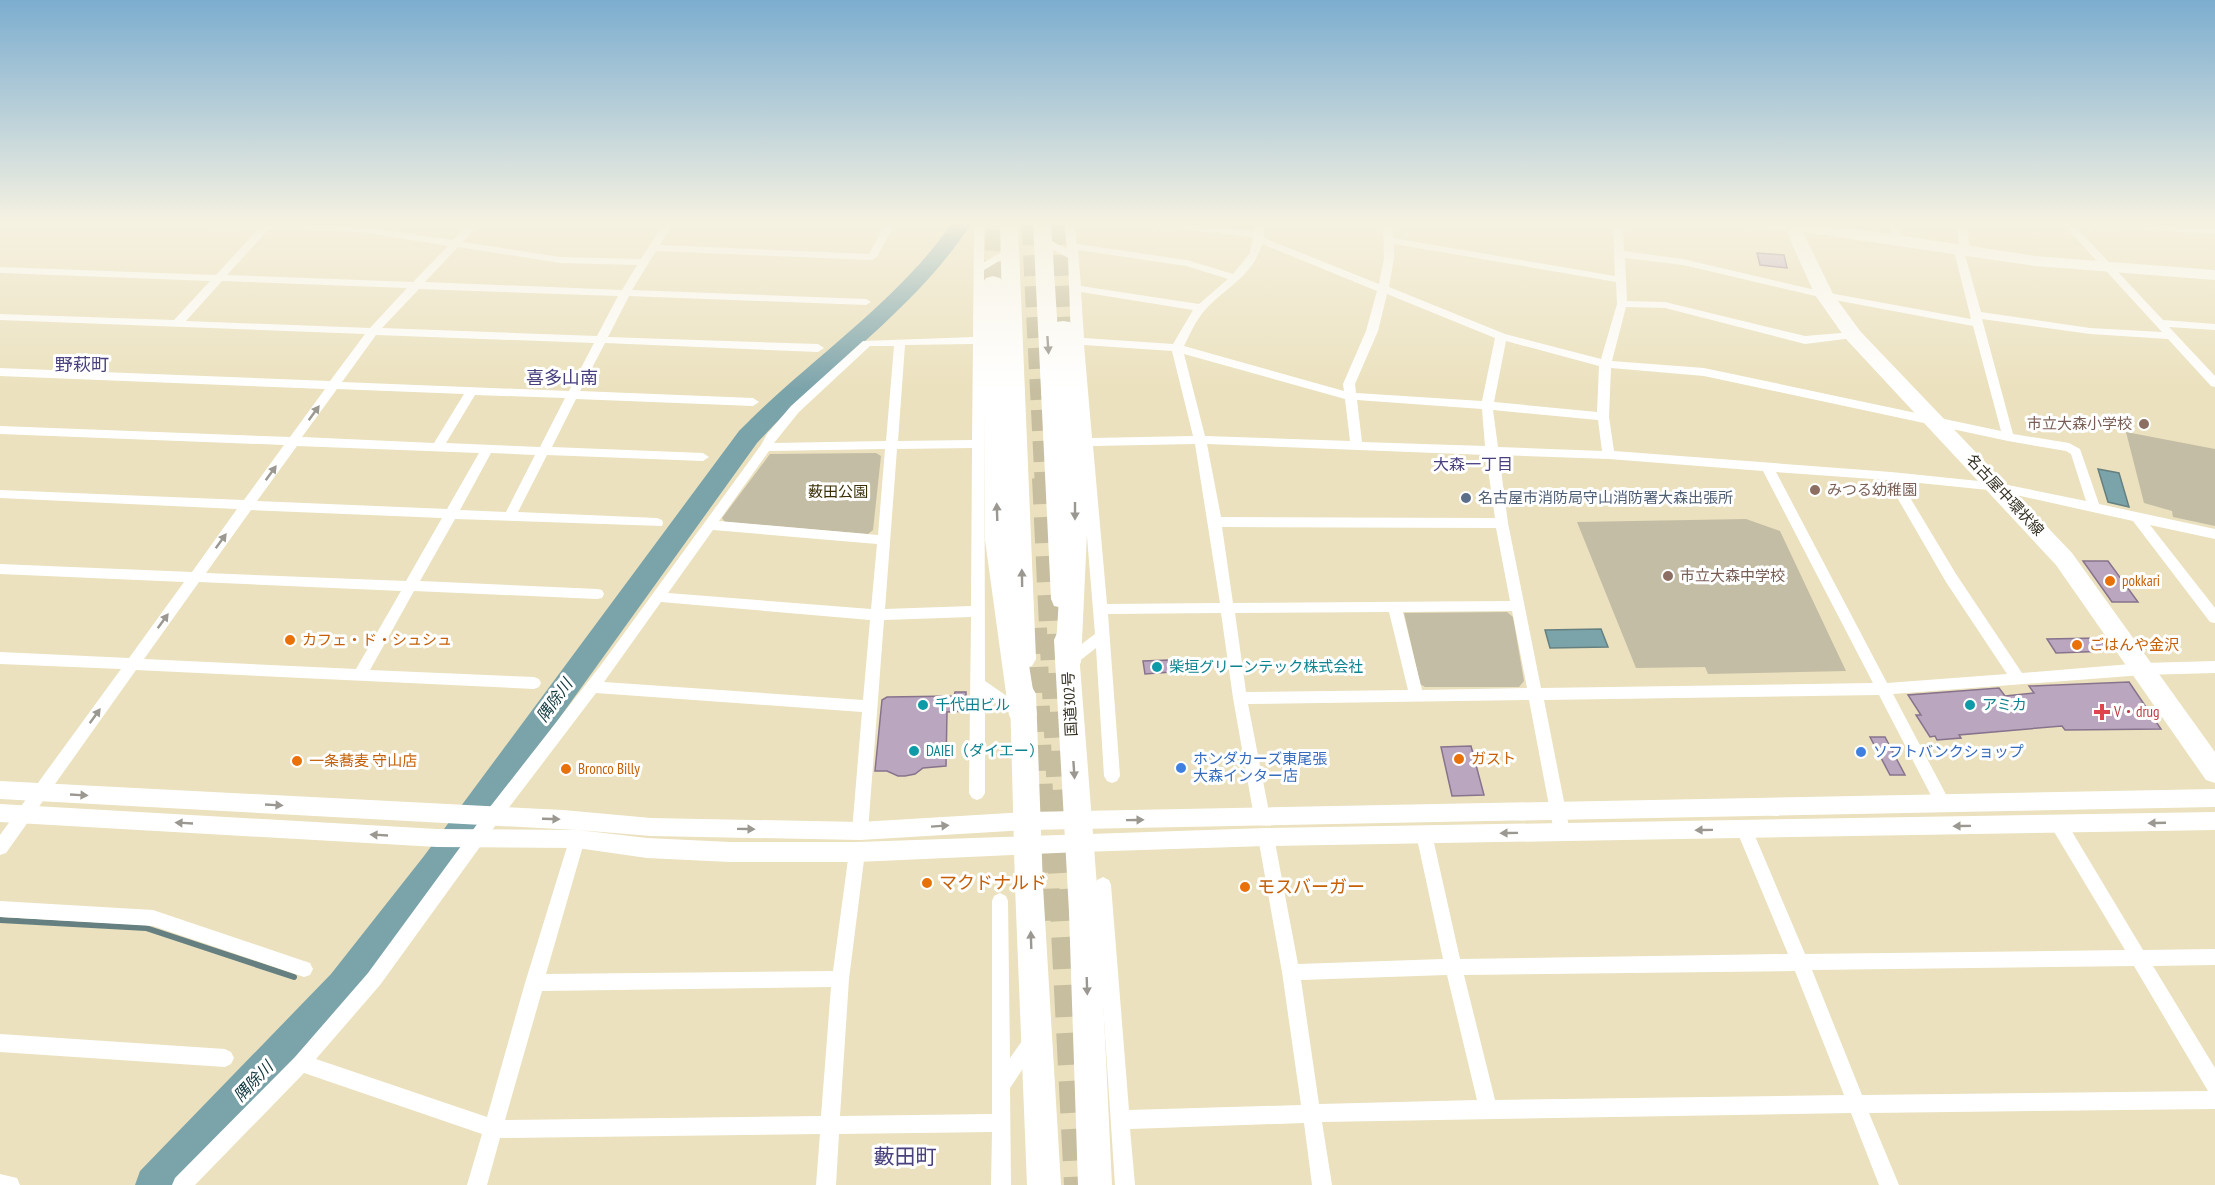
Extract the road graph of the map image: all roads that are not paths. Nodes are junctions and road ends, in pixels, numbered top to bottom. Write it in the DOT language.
graph roads {
  1 [pos="217,279"];
  2 [pos="255,279"];
  3 [pos="423,279"];
  4 [pos="633,279"];
  5 [pos="986,279"];
  6 [pos="986,279"];
  7 [pos="1012,279"];
  8 [pos="1045,279"];
  9 [pos="1075,279"];
  10 [pos="1235,279"];
  11 [pos="1360,279"];
  12 [pos="1385,279"];
  13 [pos="1617,279"];
  14 [pos="1757,279"];
  15 [pos="1817,279"];
  16 [pos="1968,279"];
  17 [pos="2120,279"];
  18 [pos="1621,280"];
  19 [pos="418,285"];
  20 [pos="1075,288"];
  21 [pos="1383,290"];
  22 [pos="625,293"];
  23 [pos="1824,295"];
  24 [pos="866,302"];
  25 [pos="1622,304"];
  26 [pos="1201,308"];
  27 [pos="0,317"];
  28 [pos="1976,319"];
  29 [pos="178,323"];
  30 [pos="2161,323"];
  31 [pos="2215,327"];
  32 [pos="372,332"];
  33 [pos="1070,334"];
  34 [pos="1853,335"];
  35 [pos="1501,336"];
  36 [pos="2173,336"];
  37 [pos="979,340"];
  38 [pos="599,341"];
  39 [pos="900,343"];
  40 [pos="818,348"];
  41 [pos="1177,348"];
  42 [pos="1605,364"];
  43 [pos="0,372"];
  44 [pos="2215,383"];
  45 [pos="334,385"];
  46 [pos="472,391"];
  47 [pos="571,394"];
  48 [pos="1349,396"];
  49 [pos="753,402"];
  50 [pos="1487,405"];
  51 [pos="1603,417"];
  52 [pos="1935,421"];
  53 [pos="0,430"];
  54 [pos="2008,437"];
  55 [pos="294,440"];
  56 [pos="1200,440"];
  57 [pos="1086,442"];
  58 [pos="979,444"];
  59 [pos="891,445"];
  60 [pos="438,446"];
  61 [pos="766,447"];
  62 [pos="1357,447"];
  63 [pos="488,448"];
  64 [pos="543,451"];
  65 [pos="1492,451"];
  66 [pos="1609,455"];
  67 [pos="703,457"];
  68 [pos="1768,468"];
  69 [pos="1891,476"];
  70 [pos="1998,487"];
  71 [pos="0,495"];
  72 [pos="248,505"];
  73 [pos="2094,508"];
  74 [pos="450,514"];
  75 [pos="510,516"];
  76 [pos="2137,517"];
  77 [pos="1215,522"];
  78 [pos="657,523"];
  79 [pos="1502,523"];
  80 [pos="708,525"];
  81 [pos="2215,534"];
  82 [pos="883,540"];
  83 [pos="0,569"];
  84 [pos="194,577"];
  85 [pos="409,588"];
  86 [pos="597,594"];
  87 [pos="658,597"];
  88 [pos="1518,606"];
  89 [pos="1395,607"];
  90 [pos="1229,608"];
  91 [pos="1102,609"];
  92 [pos="978,611"];
  93 [pos="877,615"];
  94 [pos="2215,618"];
  95 [pos="1104,635"];
  96 [pos="0,658"];
  97 [pos="1068,662"];
  98 [pos="132,664"];
  99 [pos="2215,667"];
  100 [pos="2143,669"];
  101 [pos="360,675"];
  102 [pos="2018,679"];
  103 [pos="534,683"];
  104 [pos="978,684"];
  105 [pos="591,687"];
  106 [pos="1885,689"];
  107 [pos="1536,695"];
  108 [pos="1417,697"];
  109 [pos="1240,698"];
  110 [pos="871,707"];
  111 [pos="1023,715"];
  112 [pos="2215,772"];
  113 [pos="1112,776"];
  114 [pos="0,790"];
  115 [pos="39,793"];
  116 [pos="977,793"];
  117 [pos="2215,798"];
  118 [pos="1943,804"];
  119 [pos="1558,812"];
  120 [pos="0,813"];
  121 [pos="24,814"];
  122 [pos="492,817"];
  123 [pos="1028,821"];
  124 [pos="2215,821"];
  125 [pos="2059,825"];
  126 [pos="1264,827"];
  127 [pos="1744,829"];
  128 [pos="1079,831"];
  129 [pos="1562,832"];
  130 [pos="1424,834"];
  131 [pos="477,838"];
  132 [pos="577,839"];
  133 [pos="859,842"];
  134 [pos="1029,846"];
  135 [pos="0,848"];
  136 [pos="1103,885"];
  137 [pos="1000,901"];
  138 [pos="0,909"];
  139 [pos="1085,938"];
  140 [pos="1108,953"];
  141 [pos="2215,957"];
  142 [pos="2139,958"];
  143 [pos="1800,962"];
  144 [pos="1453,967"];
  145 [pos="304,969"];
  146 [pos="1291,972"];
  147 [pos="840,979"];
  148 [pos="534,984"];
  149 [pos="1036,1036"];
  150 [pos="0,1043"];
  151 [pos="225,1058"];
  152 [pos="301,1063"];
  153 [pos="1001,1085"];
  154 [pos="2215,1085"];
  155 [pos="2215,1100"];
  156 [pos="1857,1103"];
  157 [pos="1489,1111"];
  158 [pos="1310,1113"];
  159 [pos="1107,1122"];
  160 [pos="1001,1123"];
  161 [pos="830,1125"];
  162 [pos="494,1129"];
  163 [pos="0,1184"];
  164 [pos="10,1185"];
  165 [pos="182,1185"];
  166 [pos="477,1185"];
  167 [pos="825,1185"];
  168 [pos="1001,1185"];
  169 [pos="1044,1185"];
  170 [pos="1095,1185"];
  171 [pos="1125,1185"];
  172 [pos="1322,1185"];
  173 [pos="1889,1185"];
  1 -- 29 [label="street"];
  2 -- 19 [label="street"];
  3 -- 19 [label="street"];
  4 -- 22 [label="street"];
  5 -- 37 [label="street"];
  111 -- 6 [label="highway, one-way"];
  111 -- 7 [label="highway, one-way"];
  8 -- 97 [label="highway, 国道302号, one-way"];
  9 -- 20 [label="street"];
  10 -- 26 [label="street"];
  11 -- 21 [label="street"];
  12 -- 21 [label="street"];
  13 -- 18 [label="street"];
  14 -- 23 [label="street"];
  15 -- 23 [label="main road, 名古屋中環状線"];
  16 -- 28 [label="street"];
  17 -- 30 [label="street"];
  18 -- 25 [label="street"];
  19 -- 22 [label="street"];
  19 -- 32 [label="street"];
  20 -- 26 [label="street"];
  20 -- 33 [label="street"];
  21 -- 35 [label="street"];
  21 -- 48 [label="street"];
  22 -- 24 [label="street"];
  22 -- 38 [label="street"];
  23 -- 28 [label="street"];
  23 -- 34 [label="main road, 名古屋中環状線"];
  25 -- 34 [label="street"];
  25 -- 42 [label="street"];
  26 -- 41 [label="street"];
  27 -- 29 [label="street"];
  28 -- 36 [label="street"];
  28 -- 54 [label="street"];
  29 -- 32 [label="street"];
  30 -- 31 [label="street"];
  30 -- 36 [label="street"];
  32 -- 38 [label="street"];
  32 -- 45 [label="street"];
  33 -- 41 [label="street"];
  33 -- 57 [label="street"];
  33 -- 97 [label="highway, one-way"];
  34 -- 52 [label="main road, 名古屋中環状線"];
  35 -- 42 [label="street"];
  35 -- 50 [label="street"];
  36 -- 44 [label="street"];
  37 -- 39 [label="street"];
  37 -- 58 [label="street"];
  38 -- 40 [label="street"];
  38 -- 47 [label="street"];
  39 -- 59 [label="street"];
  39 -- 61 [label="street"];
  41 -- 48 [label="street"];
  41 -- 56 [label="street"];
  42 -- 51 [label="street"];
  42 -- 52 [label="street"];
  43 -- 45 [label="street"];
  45 -- 46 [label="street"];
  55 -- 45 [label="street, one-way"];
  46 -- 47 [label="street"];
  46 -- 60 [label="street"];
  47 -- 49 [label="street"];
  47 -- 64 [label="street"];
  48 -- 50 [label="street"];
  48 -- 62 [label="street"];
  50 -- 51 [label="street"];
  50 -- 65 [label="street"];
  51 -- 66 [label="street"];
  52 -- 54 [label="street"];
  52 -- 70 [label="main road, 名古屋中環状線"];
  53 -- 55 [label="street"];
  54 -- 73 [label="street"];
  55 -- 60 [label="street"];
  72 -- 55 [label="street, one-way"];
  56 -- 57 [label="street"];
  56 -- 62 [label="street"];
  56 -- 77 [label="street"];
  57 -- 91 [label="street"];
  58 -- 59 [label="street"];
  58 -- 92 [label="street"];
  59 -- 61 [label="street"];
  59 -- 82 [label="street"];
  60 -- 63 [label="street"];
  61 -- 80 [label="street"];
  62 -- 65 [label="street"];
  63 -- 64 [label="street"];
  63 -- 74 [label="street"];
  64 -- 67 [label="street"];
  64 -- 75 [label="street"];
  65 -- 66 [label="street"];
  65 -- 79 [label="street"];
  66 -- 68 [label="street"];
  68 -- 69 [label="street"];
  68 -- 106 [label="street"];
  69 -- 70 [label="street"];
  69 -- 102 [label="street"];
  70 -- 73 [label="street"];
  70 -- 100 [label="main road, 名古屋中環状線"];
  71 -- 72 [label="street"];
  72 -- 74 [label="street"];
  84 -- 72 [label="street, one-way"];
  73 -- 76 [label="street"];
  74 -- 75 [label="street"];
  74 -- 85 [label="street"];
  75 -- 78 [label="street"];
  76 -- 81 [label="street"];
  76 -- 94 [label="street"];
  77 -- 79 [label="street"];
  77 -- 90 [label="street"];
  79 -- 88 [label="street"];
  80 -- 82 [label="street"];
  80 -- 87 [label="street"];
  82 -- 93 [label="street"];
  83 -- 84 [label="street"];
  84 -- 85 [label="street"];
  98 -- 84 [label="street, one-way"];
  85 -- 86 [label="street"];
  85 -- 101 [label="street"];
  87 -- 93 [label="street"];
  87 -- 105 [label="street"];
  88 -- 89 [label="street"];
  88 -- 107 [label="street"];
  89 -- 90 [label="street"];
  89 -- 108 [label="street"];
  90 -- 91 [label="street"];
  90 -- 109 [label="street"];
  91 -- 95 [label="street"];
  92 -- 93 [label="street"];
  92 -- 104 [label="street"];
  93 -- 110 [label="street"];
  95 -- 97 [label="street"];
  95 -- 113 [label="street"];
  96 -- 98 [label="street"];
  97 -- 128 [label="highway, 国道302号, one-way"];
  98 -- 101 [label="street"];
  115 -- 98 [label="street, one-way"];
  99 -- 100 [label="street"];
  100 -- 102 [label="street"];
  100 -- 112 [label="main road, 名古屋中環状線"];
  101 -- 103 [label="street"];
  102 -- 106 [label="street"];
  104 -- 111 [label="street"];
  104 -- 116 [label="street"];
  105 -- 110 [label="street"];
  105 -- 122 [label="street"];
  106 -- 107 [label="street"];
  106 -- 118 [label="street"];
  107 -- 108 [label="street"];
  107 -- 119 [label="street"];
  108 -- 109 [label="street"];
  109 -- 126 [label="street"];
  110 -- 133 [label="street"];
  111 -- 123 [label="highway"];
  114 -- 115 [label="street"];
  115 -- 121 [label="street"];
  115 -- 122 [label="street, one-way"];
  117 -- 118 [label="street"];
  118 -- 119 [label="street"];
  119 -- 126 [label="street"];
  119 -- 129 [label="street"];
  120 -- 121 [label="street"];
  131 -- 121 [label="street, one-way"];
  121 -- 135 [label="street"];
  122 -- 131 [label="street"];
  122 -- 133 [label="street, one-way"];
  123 -- 128 [label="street"];
  133 -- 123 [label="street, one-way"];
  123 -- 134 [label="highway"];
  124 -- 125 [label="street, one-way"];
  125 -- 127 [label="street, one-way"];
  125 -- 142 [label="street"];
  126 -- 128 [label="street"];
  126 -- 130 [label="street"];
  126 -- 146 [label="street"];
  127 -- 129 [label="street, one-way"];
  127 -- 143 [label="street"];
  128 -- 134 [label="street"];
  128 -- 139 [label="highway, 国道302号"];
  129 -- 130 [label="street, one-way"];
  130 -- 144 [label="street"];
  131 -- 132 [label="street"];
  131 -- 152 [label="street"];
  132 -- 133 [label="street"];
  132 -- 148 [label="street"];
  133 -- 134 [label="street"];
  133 -- 147 [label="street"];
  149 -- 134 [label="highway, one-way"];
  136 -- 140 [label="street"];
  137 -- 153 [label="street"];
  138 -- 145 [label="street"];
  139 -- 140 [label="street"];
  139 -- 159 [label="highway, 国道302号, one-way"];
  140 -- 159 [label="street"];
  141 -- 142 [label="street"];
  142 -- 143 [label="street"];
  142 -- 154 [label="street"];
  143 -- 144 [label="street"];
  143 -- 156 [label="street"];
  144 -- 146 [label="street"];
  144 -- 157 [label="street"];
  146 -- 158 [label="street"];
  147 -- 148 [label="street"];
  147 -- 161 [label="street"];
  148 -- 162 [label="street"];
  149 -- 153 [label="street"];
  149 -- 169 [label="highway"];
  150 -- 151 [label="street"];
  152 -- 162 [label="street"];
  152 -- 165 [label="street"];
  153 -- 160 [label="street"];
  155 -- 156 [label="street"];
  156 -- 157 [label="street"];
  156 -- 173 [label="street"];
  157 -- 158 [label="street"];
  158 -- 159 [label="street"];
  158 -- 172 [label="street"];
  159 -- 170 [label="highway, 国道302号"];
  159 -- 171 [label="street"];
  160 -- 161 [label="street"];
  160 -- 168 [label="street"];
  161 -- 162 [label="street"];
  161 -- 167 [label="street"];
  162 -- 166 [label="street"];
  163 -- 164 [label="street"];
}
